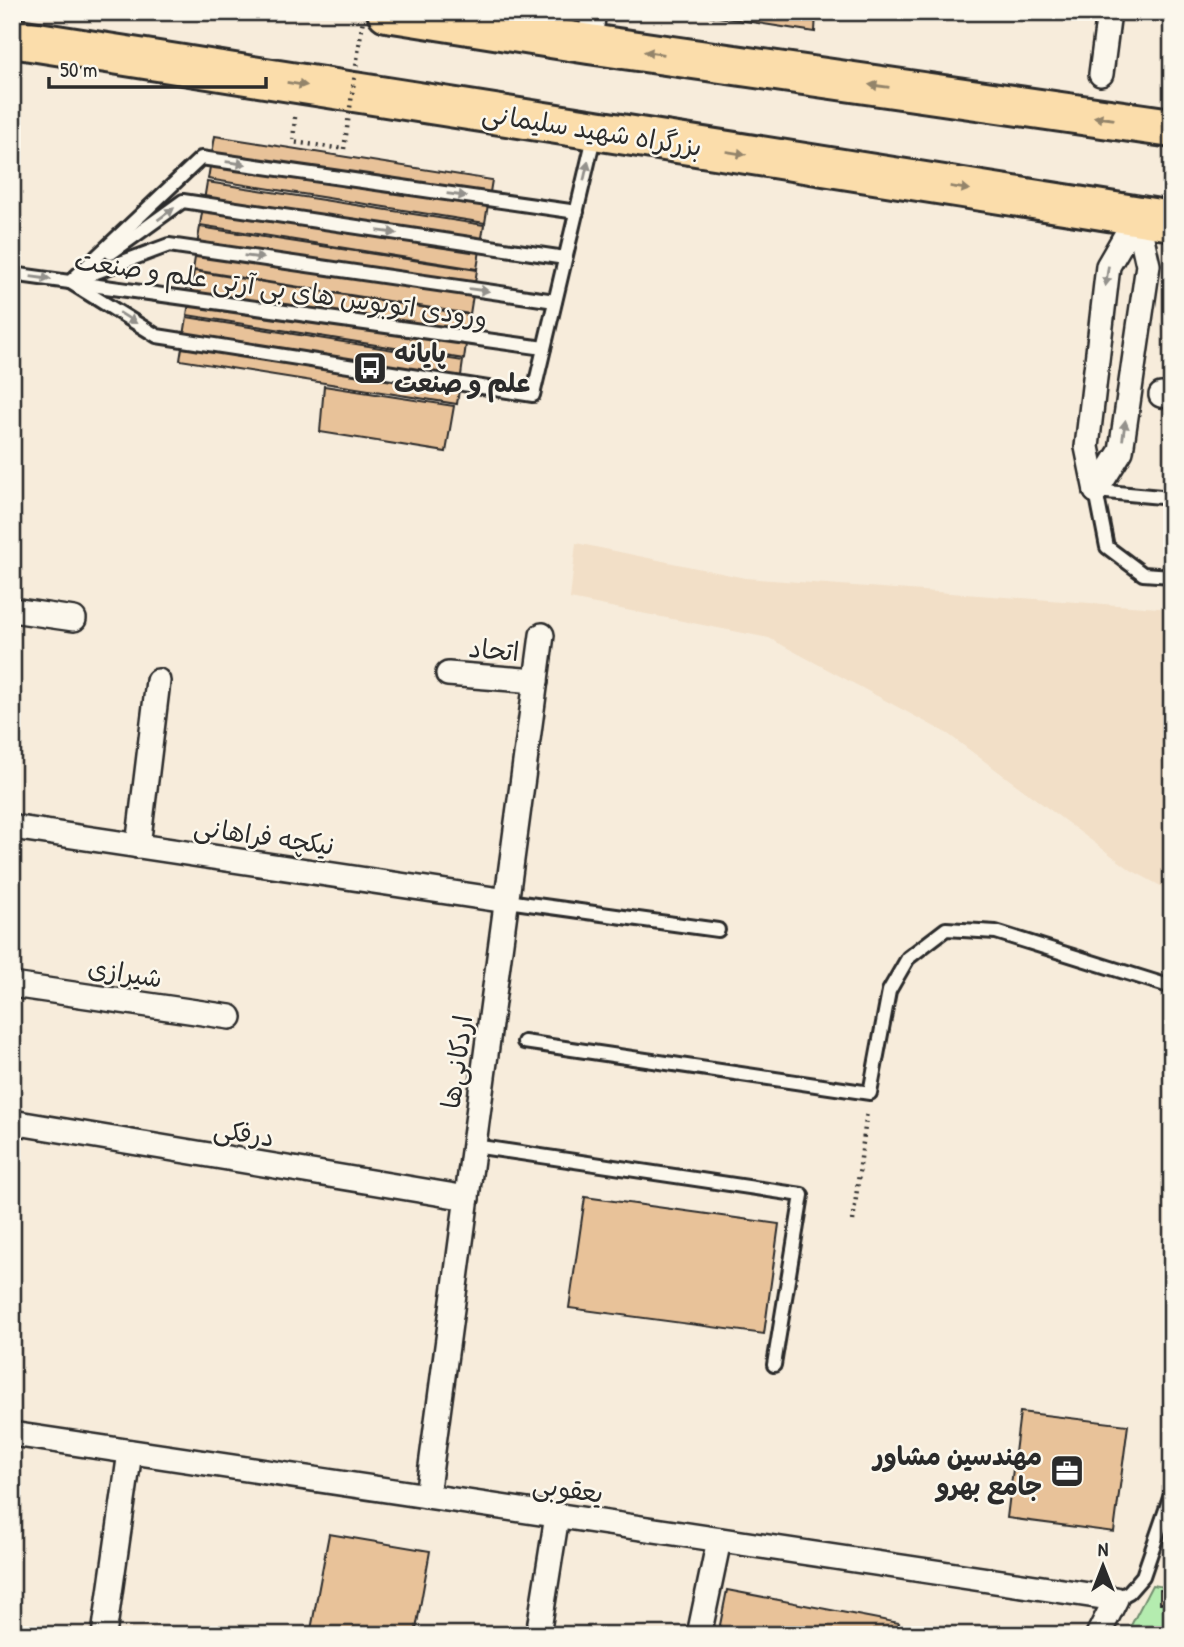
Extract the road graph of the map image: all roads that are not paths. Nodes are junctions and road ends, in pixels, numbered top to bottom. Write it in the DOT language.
graph roads {
  1 [pos="387,12"];
  2 [pos="1109,12"];
  3 [pos="592,28"];
  4 [pos="12,38"];
  5 [pos="1101,74"];
  6 [pos="1172,128"];
  7 [pos="596,131"];
  8 [pos="577,212"];
  9 [pos="1155,219"];
  10 [pos="565,258"];
  11 [pos="12,274"];
  12 [pos="71,282"];
  13 [pos="555,301"];
  14 [pos="544,348"];
  15 [pos="1096,491"];
  16 [pos="1172,498"];
  17 [pos="1172,576"];
  18 [pos="12,610"];
  19 [pos="74,619"];
  20 [pos="542,635"];
  21 [pos="448,674"];
  22 [pos="158,681"];
  23 [pos="536,681"];
  24 [pos="12,827"];
  25 [pos="138,846"];
  26 [pos="507,901"];
  27 [pos="718,930"];
  28 [pos="12,985"];
  29 [pos="1172,987"];
  30 [pos="230,1017"];
  31 [pos="524,1042"];
  32 [pos="12,1122"];
  33 [pos="474,1146"];
  34 [pos="467,1198"];
  35 [pos="774,1364"];
  36 [pos="12,1434"];
  37 [pos="130,1452"];
  38 [pos="1172,1492"];
  39 [pos="427,1496"];
  40 [pos="557,1516"];
  41 [pos="719,1540"];
  42 [pos="1116,1599"];
  43 [pos="104,1635"];
  44 [pos="538,1635"];
  45 [pos="699,1635"];
  46 [pos="1098,1635"];
  1 -- 3 [label="highway"];
  2 -- 5 [label="street"];
  6 -- 3 [label="highway, one-way"];
  4 -- 7 [label="highway, بزرگراه شهید سلیمانی, one-way"];
  8 -- 7 [label="lane, one-way"];
  7 -- 9 [label="highway, بزرگراه شهید سلیمانی, one-way"];
  8 -- 10 [label="lane"];
  12 -- 8 [label="lane, one-way"];
  15 -- 9 [label="street, one-way"];
  9 -- 15 [label="street, one-way"];
  12 -- 10 [label="lane, one-way"];
  10 -- 13 [label="lane"];
  11 -- 12 [label="lane, ورودی اتوبوس های بی آرتی علم و صنعت, one-way"];
  12 -- 13 [label="lane, one-way"];
  12 -- 14 [label="lane, ورودی اتوبوس های بی آرتی علم و صنعت"];
  12 -- 14 [label="lane, one-way"];
  13 -- 14 [label="lane"];
  15 -- 16 [label="lane"];
  15 -- 17 [label="lane"];
  18 -- 19 [label="street"];
  20 -- 23 [label="street, اردکانی‌ها"];
  21 -- 23 [label="street, اتحاد"];
  22 -- 25 [label="street"];
  23 -- 26 [label="street, اردکانی‌ها"];
  24 -- 25 [label="street, نیکچه فراهانی"];
  25 -- 26 [label="street, نیکچه فراهانی"];
  26 -- 27 [label="lane"];
  26 -- 33 [label="street, اردکانی‌ها"];
  28 -- 30 [label="street, شیرازی"];
  29 -- 31 [label="lane"];
  32 -- 34 [label="street, درفکی"];
  33 -- 34 [label="street, اردکانی‌ها"];
  33 -- 35 [label="lane"];
  34 -- 39 [label="street, اردکانی‌ها"];
  36 -- 37 [label="street, یعقوبی"];
  37 -- 39 [label="street, یعقوبی"];
  37 -- 43 [label="street"];
  38 -- 42 [label="lane"];
  39 -- 40 [label="street, یعقوبی"];
  40 -- 41 [label="street, یعقوبی"];
  40 -- 44 [label="street"];
  41 -- 42 [label="street, یعقوبی"];
  41 -- 45 [label="street"];
  42 -- 46 [label="street"];
}
